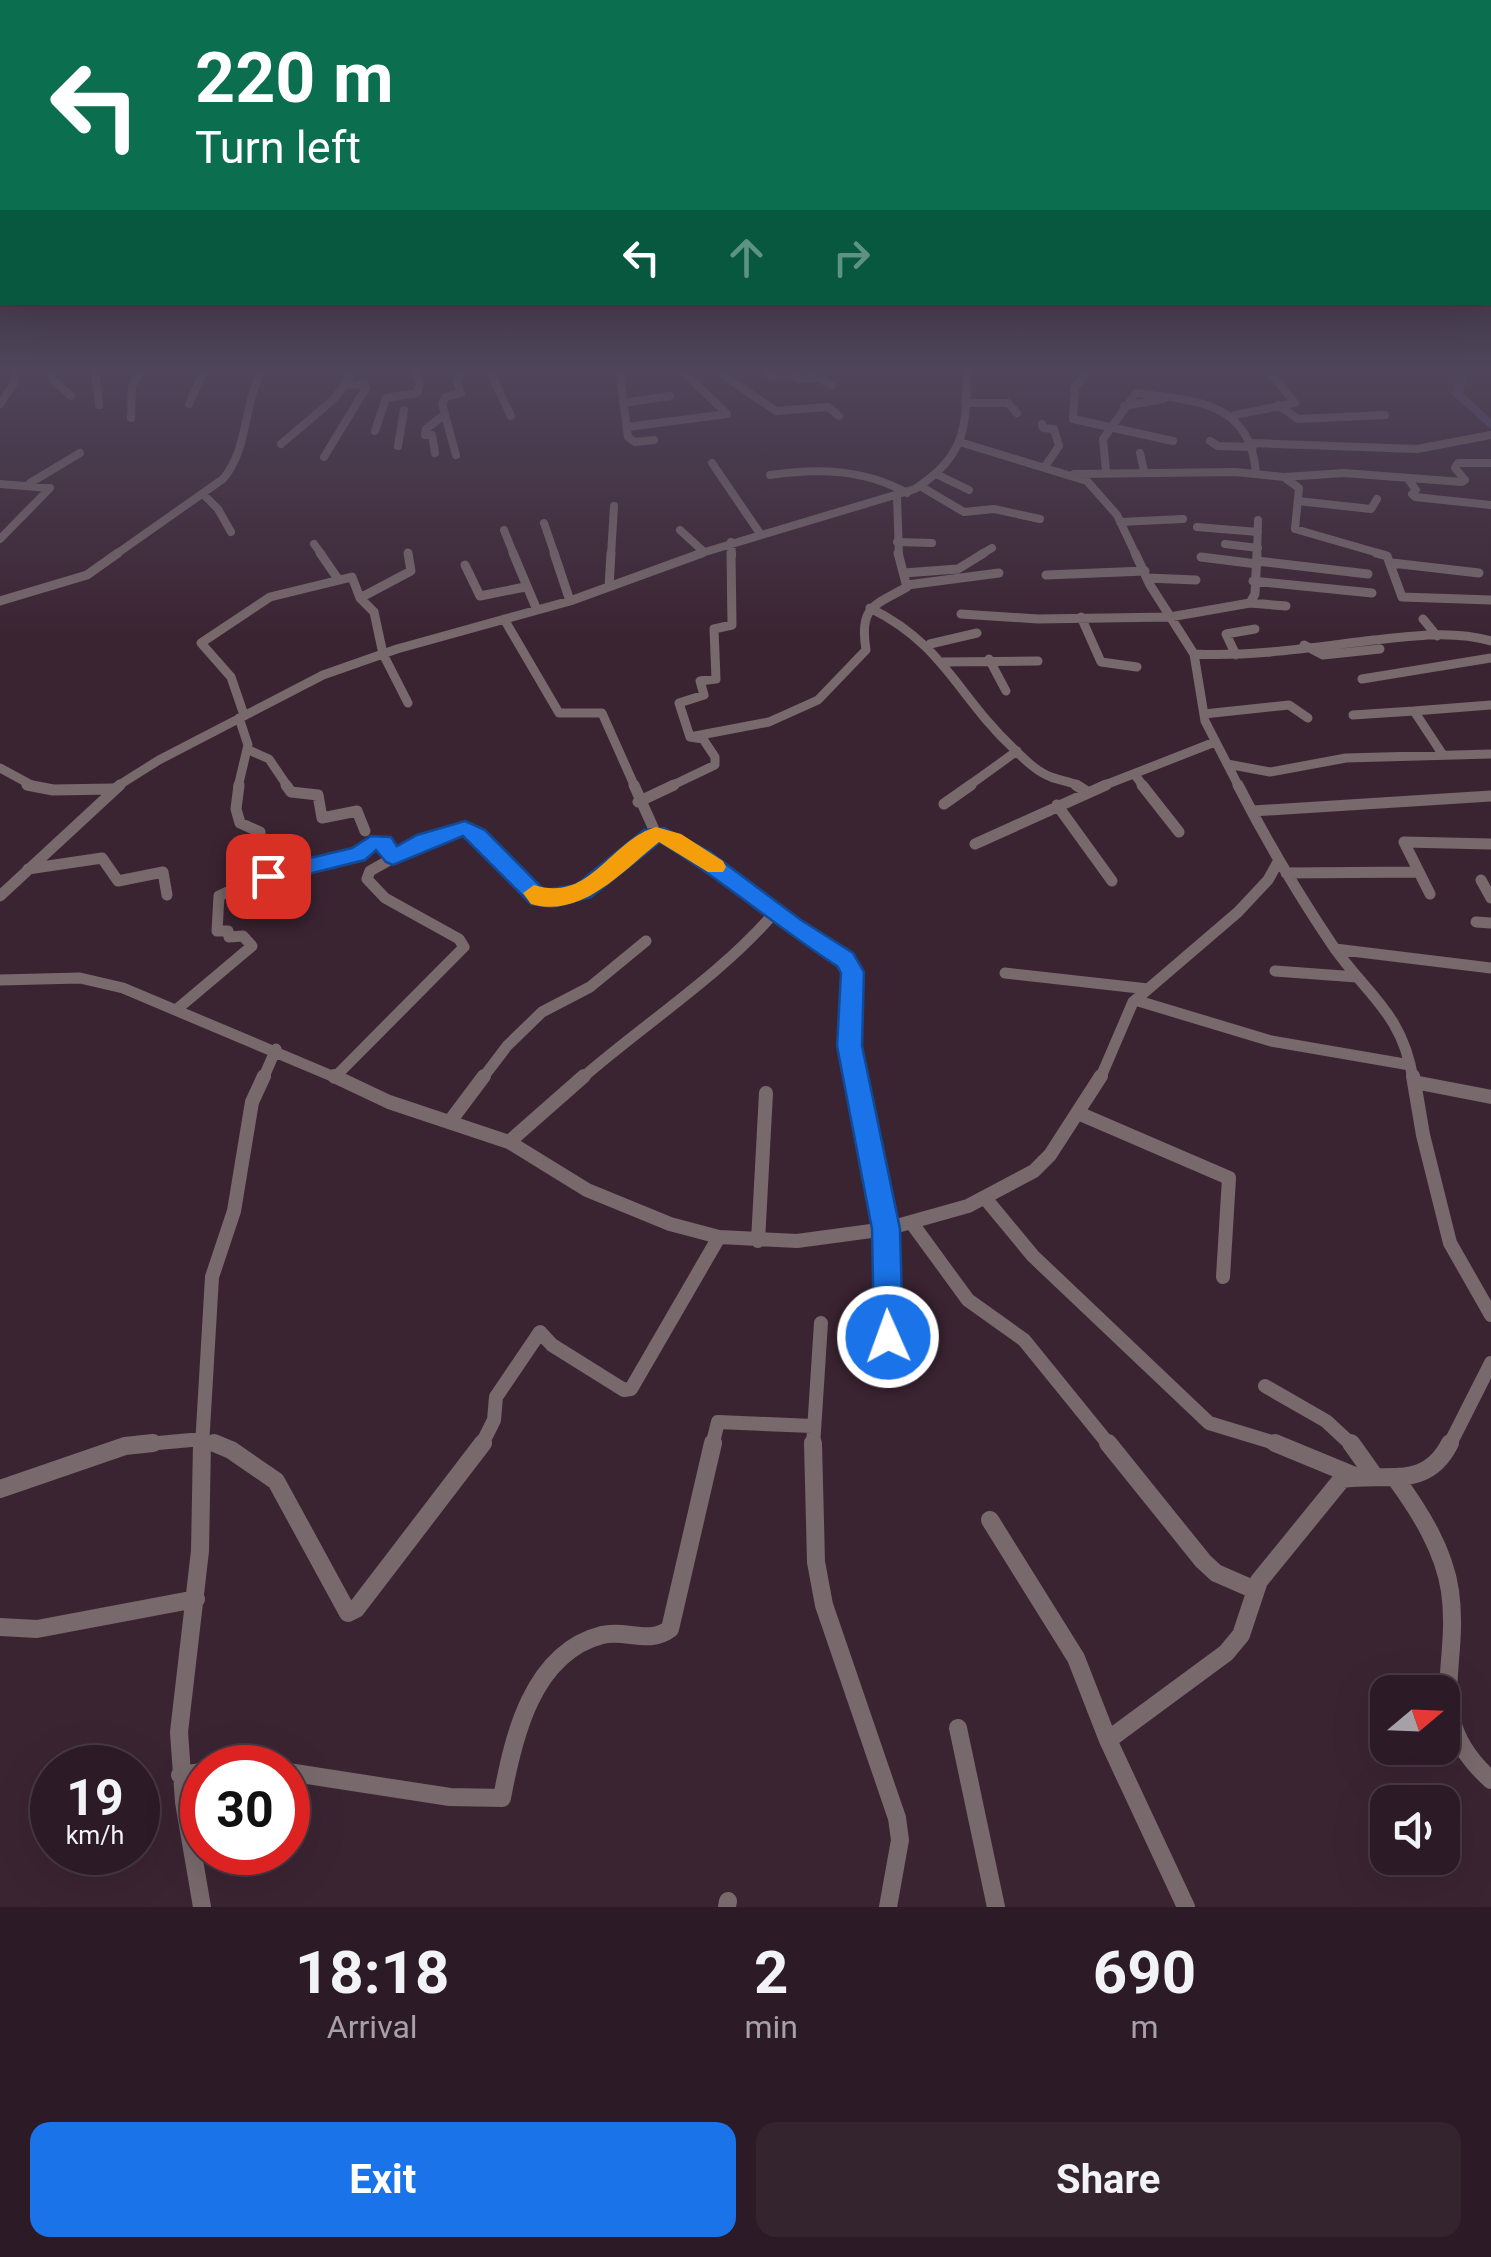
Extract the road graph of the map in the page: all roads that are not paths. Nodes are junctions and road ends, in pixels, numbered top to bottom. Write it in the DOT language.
graph roads {
  1 [pos="70,459"];
  2 [pos="236,459"];
  3 [pos="949,459"];
  4 [pos="1023,459"];
  5 [pos="1050,459"];
  6 [pos="1105,459"];
  7 [pos="1141,459"];
  8 [pos="1254,459"];
  9 [pos="1454,459"];
  10 [pos="712,463"];
  11 [pos="1459,463"];
  12 [pos="1491,463"];
  13 [pos="1046,465"];
  14 [pos="1144,470"];
  15 [pos="1106,472"];
  16 [pos="1256,472"];
  17 [pos="936,474"];
  18 [pos="1074,474"];
  19 [pos="770,476"];
  20 [pos="1284,477"];
  21 [pos="1408,478"];
  22 [pos="0,484"];
  23 [pos="26,485"];
  24 [pos="920,486"];
  25 [pos="969,490"];
  26 [pos="203,494"];
  27 [pos="902,494"];
  28 [pos="1376,499"];
  29 [pos="1298,501"];
  30 [pos="1491,505"];
  31 [pos="614,506"];
  32 [pos="1040,519"];
  33 [pos="1183,519"];
  34 [pos="1258,520"];
  35 [pos="1120,522"];
  36 [pos="544,523"];
  37 [pos="1197,527"];
  38 [pos="504,530"];
  39 [pos="680,530"];
  40 [pos="230,532"];
  41 [pos="1258,532"];
  42 [pos="761,535"];
  43 [pos="0,539"];
  44 [pos="731,542"];
  45 [pos="896,542"];
  46 [pos="932,543"];
  47 [pos="314,544"];
  48 [pos="1225,544"];
  49 [pos="992,548"];
  50 [pos="1258,548"];
  51 [pos="704,552"];
  52 [pos="408,553"];
  53 [pos="1202,557"];
  54 [pos="1257,563"];
  55 [pos="1392,563"];
  56 [pos="466,564"];
  57 [pos="904,573"];
  58 [pos="999,573"];
  59 [pos="1479,573"];
  60 [pos="1146,574"];
  61 [pos="1368,574"];
  62 [pos="1046,575"];
  63 [pos="338,579"];
  64 [pos="1196,580"];
  65 [pos="1253,582"];
  66 [pos="907,586"];
  67 [pos="524,587"];
  68 [pos="609,587"];
  69 [pos="1372,592"];
  70 [pos="360,598"];
  71 [pos="570,600"];
  72 [pos="1491,600"];
  73 [pos="0,601"];
  74 [pos="1250,603"];
  75 [pos="1286,606"];
  76 [pos="870,608"];
  77 [pos="537,610"];
  78 [pos="960,614"];
  79 [pos="1081,617"];
  80 [pos="1170,617"];
  81 [pos="504,619"];
  82 [pos="1423,619"];
  83 [pos="1255,629"];
  84 [pos="1315,629"];
  85 [pos="1491,630"];
  86 [pos="976,633"];
  87 [pos="1437,636"];
  88 [pos="1479,636"];
  89 [pos="1491,641"];
  90 [pos="1327,643"];
  91 [pos="930,644"];
  92 [pos="1304,645"];
  93 [pos="1380,650"];
  94 [pos="383,654"];
  95 [pos="1194,654"];
  96 [pos="1236,656"];
  97 [pos="1491,658"];
  98 [pos="989,659"];
  99 [pos="1038,661"];
  100 [pos="943,662"];
  101 [pos="1137,667"];
  102 [pos="1362,679"];
  103 [pos="1006,691"];
  104 [pos="408,704"];
  105 [pos="1491,705"];
  106 [pos="1414,711"];
  107 [pos="1204,714"];
  108 [pos="1353,715"];
  109 [pos="241,716"];
  110 [pos="1308,718"];
  111 [pos="690,737"];
  112 [pos="1216,742"];
  113 [pos="251,751"];
  114 [pos="1017,751"];
  115 [pos="1491,754"];
  116 [pos="1444,755"];
  117 [pos="1227,764"];
  118 [pos="0,768"];
  119 [pos="1135,774"];
  120 [pos="113,789"];
  121 [pos="1087,792"];
  122 [pos="1491,796"];
  123 [pos="638,802"];
  124 [pos="944,804"];
  125 [pos="1057,805"];
  126 [pos="1252,812"];
  127 [pos="366,831"];
  128 [pos="1179,832"];
  129 [pos="656,834"];
  130 [pos="975,844"];
  131 [pos="1491,844"];
  132 [pos="393,857"];
  133 [pos="1282,867"];
  134 [pos="28,869"];
  135 [pos="1419,872"];
  136 [pos="262,877"];
  137 [pos="1112,880"];
  138 [pos="1481,880"];
  139 [pos="1430,894"];
  140 [pos="167,895"];
  141 [pos="0,896"];
  142 [pos="1491,898"];
  143 [pos="775,912"];
  144 [pos="1476,922"];
  145 [pos="1491,923"];
  146 [pos="646,940"];
  147 [pos="1334,949"];
  148 [pos="1491,968"];
  149 [pos="1275,971"];
  150 [pos="1005,973"];
  151 [pos="1357,976"];
  152 [pos="0,980"];
  153 [pos="1148,989"];
  154 [pos="1136,1000"];
  155 [pos="176,1010"];
  156 [pos="276,1049"];
  157 [pos="1410,1065"];
  158 [pos="334,1078"];
  159 [pos="1414,1082"];
  160 [pos="766,1093"];
  161 [pos="1491,1097"];
  162 [pos="1078,1112"];
  163 [pos="451,1120"];
  164 [pos="509,1142"];
  165 [pos="985,1198"];
  166 [pos="910,1222"];
  167 [pos="886,1229"];
  168 [pos="719,1237"];
  169 [pos="758,1241"];
  170 [pos="1223,1277"];
  171 [pos="1491,1315"];
  172 [pos="821,1323"];
  173 [pos="1491,1363"];
  174 [pos="912,1374"];
  175 [pos="1265,1386"];
  176 [pos="812,1426"];
  177 [pos="202,1439"];
  178 [pos="1364,1475"];
  179 [pos="1396,1479"];
  180 [pos="0,1489"];
  181 [pos="990,1520"];
  182 [pos="1254,1590"];
  183 [pos="196,1599"];
  184 [pos="0,1627"];
  185 [pos="958,1728"];
  186 [pos="1108,1740"];
  187 [pos="181,1745"];
  188 [pos="310,1775"];
  189 [pos="1491,1780"];
  190 [pos="197,1875"];
  191 [pos="202,1907"];
  192 [pos="888,1907"];
  193 [pos="996,1907"];
  194 [pos="1186,1907"];
  1 -- 23 [label="street"];
  2 -- 26 [label="street"];
  3 -- 17 [label="street"];
  4 -- 13 [label="street"];
  5 -- 13 [label="street"];
  6 -- 15 [label="street"];
  7 -- 14 [label="street"];
  8 -- 16 [label="street"];
  9 -- 11 [label="street"];
  10 -- 42 [label="street"];
  11 -- 12 [label="street"];
  11 -- 21 [label="street"];
  13 -- 18 [label="street"];
  14 -- 15 [label="street"];
  14 -- 16 [label="street"];
  15 -- 18 [label="street"];
  16 -- 20 [label="street"];
  17 -- 24 [label="street"];
  17 -- 25 [label="street"];
  18 -- 35 [label="street"];
  19 -- 27 [label="street"];
  20 -- 21 [label="street"];
  20 -- 29 [label="street"];
  21 -- 30 [label="street"];
  22 -- 23 [label="street"];
  23 -- 43 [label="street"];
  24 -- 27 [label="street"];
  24 -- 32 [label="street"];
  26 -- 40 [label="street"];
  26 -- 73 [label="street"];
  27 -- 42 [label="street"];
  27 -- 45 [label="street"];
  28 -- 29 [label="street"];
  29 -- 55 [label="street"];
  31 -- 68 [label="street"];
  33 -- 35 [label="street"];
  34 -- 41 [label="street"];
  35 -- 60 [label="street"];
  36 -- 71 [label="street"];
  37 -- 41 [label="street"];
  38 -- 67 [label="street"];
  39 -- 51 [label="street"];
  41 -- 50 [label="street"];
  42 -- 44 [label="street"];
  44 -- 51 [label="street"];
  44 -- 111 [label="street"];
  45 -- 46 [label="street"];
  45 -- 57 [label="street"];
  47 -- 63 [label="street"];
  48 -- 50 [label="street"];
  49 -- 57 [label="street"];
  50 -- 54 [label="street"];
  51 -- 68 [label="street"];
  52 -- 70 [label="street"];
  53 -- 54 [label="street"];
  54 -- 61 [label="street"];
  54 -- 65 [label="street"];
  55 -- 59 [label="street"];
  55 -- 72 [label="street"];
  56 -- 67 [label="street"];
  57 -- 66 [label="street"];
  58 -- 66 [label="street"];
  60 -- 62 [label="street"];
  60 -- 64 [label="street"];
  60 -- 80 [label="street"];
  63 -- 70 [label="street"];
  63 -- 109 [label="street"];
  65 -- 69 [label="street"];
  65 -- 74 [label="street"];
  66 -- 76 [label="street"];
  67 -- 77 [label="street"];
  68 -- 71 [label="street"];
  70 -- 94 [label="street"];
  71 -- 77 [label="street"];
  74 -- 75 [label="street"];
  74 -- 80 [label="street"];
  76 -- 91 [label="street"];
  76 -- 111 [label="street"];
  77 -- 81 [label="street"];
  78 -- 79 [label="street"];
  79 -- 80 [label="street"];
  79 -- 101 [label="street"];
  80 -- 95 [label="street"];
  81 -- 94 [label="street"];
  81 -- 123 [label="street"];
  82 -- 87 [label="street"];
  83 -- 96 [label="street"];
  84 -- 90 [label="street"];
  85 -- 88 [label="street"];
  86 -- 91 [label="street"];
  87 -- 88 [label="street"];
  87 -- 90 [label="street"];
  88 -- 89 [label="street"];
  90 -- 92 [label="street"];
  91 -- 100 [label="street"];
  92 -- 93 [label="street"];
  92 -- 96 [label="street"];
  94 -- 104 [label="street"];
  94 -- 109 [label="street"];
  95 -- 96 [label="street"];
  95 -- 107 [label="street"];
  97 -- 102 [label="street"];
  98 -- 99 [label="street"];
  98 -- 100 [label="street"];
  98 -- 103 [label="street"];
  100 -- 114 [label="street"];
  105 -- 106 [label="street"];
  106 -- 108 [label="street"];
  106 -- 116 [label="street"];
  107 -- 110 [label="street"];
  107 -- 112 [label="street"];
  109 -- 113 [label="street"];
  109 -- 120 [label="street"];
  111 -- 123 [label="street"];
  112 -- 117 [label="street"];
  112 -- 119 [label="street"];
  113 -- 127 [label="street"];
  113 -- 136 [label="street"];
  114 -- 121 [label="street"];
  114 -- 124 [label="street"];
  115 -- 116 [label="street"];
  116 -- 117 [label="street"];
  117 -- 126 [label="street"];
  118 -- 120 [label="street"];
  119 -- 121 [label="street"];
  119 -- 128 [label="street"];
  120 -- 134 [label="street"];
  121 -- 125 [label="street"];
  122 -- 126 [label="street"];
  123 -- 129 [label="street"];
  125 -- 130 [label="street"];
  125 -- 137 [label="street"];
  126 -- 133 [label="street"];
  129 -- 132 [label="street"];
  129 -- 143 [label="street"];
  131 -- 135 [label="street"];
  132 -- 136 [label="street"];
  132 -- 158 [label="street"];
  133 -- 135 [label="street"];
  133 -- 147 [label="street"];
  133 -- 153 [label="street"];
  134 -- 140 [label="street"];
  134 -- 141 [label="street"];
  135 -- 139 [label="street"];
  136 -- 155 [label="street"];
  138 -- 142 [label="street"];
  143 -- 164 [label="street"];
  143 -- 167 [label="street"];
  144 -- 145 [label="street"];
  146 -- 163 [label="street"];
  147 -- 148 [label="street"];
  147 -- 151 [label="street"];
  149 -- 151 [label="street"];
  150 -- 153 [label="street"];
  151 -- 157 [label="street"];
  152 -- 155 [label="street"];
  153 -- 154 [label="street"];
  154 -- 157 [label="street"];
  154 -- 162 [label="street"];
  155 -- 156 [label="street"];
  156 -- 158 [label="street"];
  156 -- 177 [label="street"];
  157 -- 159 [label="street"];
  158 -- 163 [label="street"];
  159 -- 161 [label="street"];
  159 -- 171 [label="street"];
  160 -- 169 [label="street"];
  162 -- 165 [label="street"];
  162 -- 170 [label="street"];
  163 -- 164 [label="street"];
  164 -- 168 [label="street"];
  165 -- 166 [label="street"];
  165 -- 178 [label="street"];
  166 -- 167 [label="street"];
  166 -- 182 [label="street"];
  167 -- 169 [label="street"];
  167 -- 174 [label="street"];
  168 -- 169 [label="street"];
  168 -- 177 [label="street"];
  172 -- 176 [label="street"];
  173 -- 179 [label="street"];
  175 -- 178 [label="street"];
  176 -- 188 [label="street"];
  176 -- 192 [label="street"];
  177 -- 180 [label="street"];
  177 -- 183 [label="street"];
  178 -- 179 [label="street"];
  178 -- 182 [label="street"];
  179 -- 189 [label="street"];
  181 -- 186 [label="street"];
  182 -- 186 [label="street"];
  183 -- 184 [label="street"];
  183 -- 187 [label="street"];
  185 -- 193 [label="street"];
  186 -- 194 [label="street"];
  190 -- 191 [label="street"];
}
